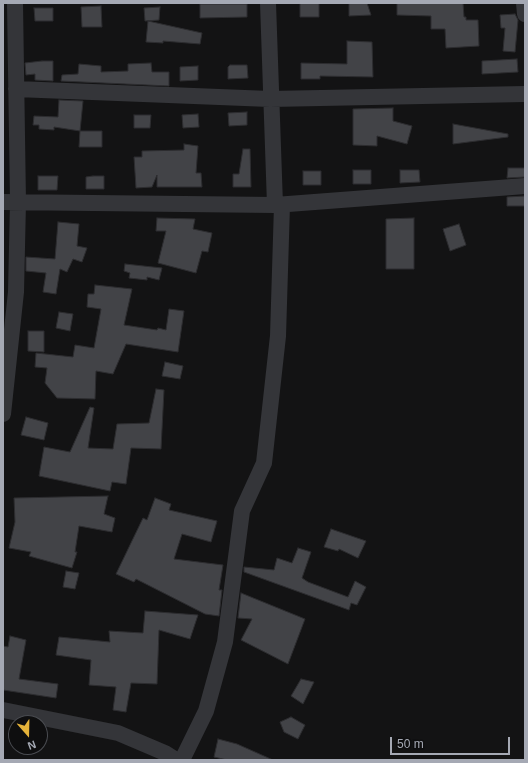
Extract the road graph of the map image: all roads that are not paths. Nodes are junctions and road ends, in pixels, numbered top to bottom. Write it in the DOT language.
graph roads {
  1 [pos="15,3"];
  2 [pos="268,3"];
  3 [pos="524,3"];
  4 [pos="525,14"];
  5 [pos="16,89"];
  6 [pos="525,94"];
  7 [pos="270,99"];
  8 [pos="525,186"];
  9 [pos="10,202"];
  10 [pos="278,205"];
  11 [pos="3,414"];
  12 [pos="3,710"];
  13 [pos="176,760"];
  14 [pos="182,760"];
  1 -- 5 [label="street"];
  2 -- 7 [label="street"];
  3 -- 4 [label="street"];
  5 -- 7 [label="street"];
  5 -- 9 [label="street"];
  6 -- 7 [label="street"];
  7 -- 10 [label="street"];
  8 -- 10 [label="street"];
  9 -- 10 [label="street"];
  9 -- 11 [label="street"];
  10 -- 14 [label="street"];
  12 -- 13 [label="street"];
}
